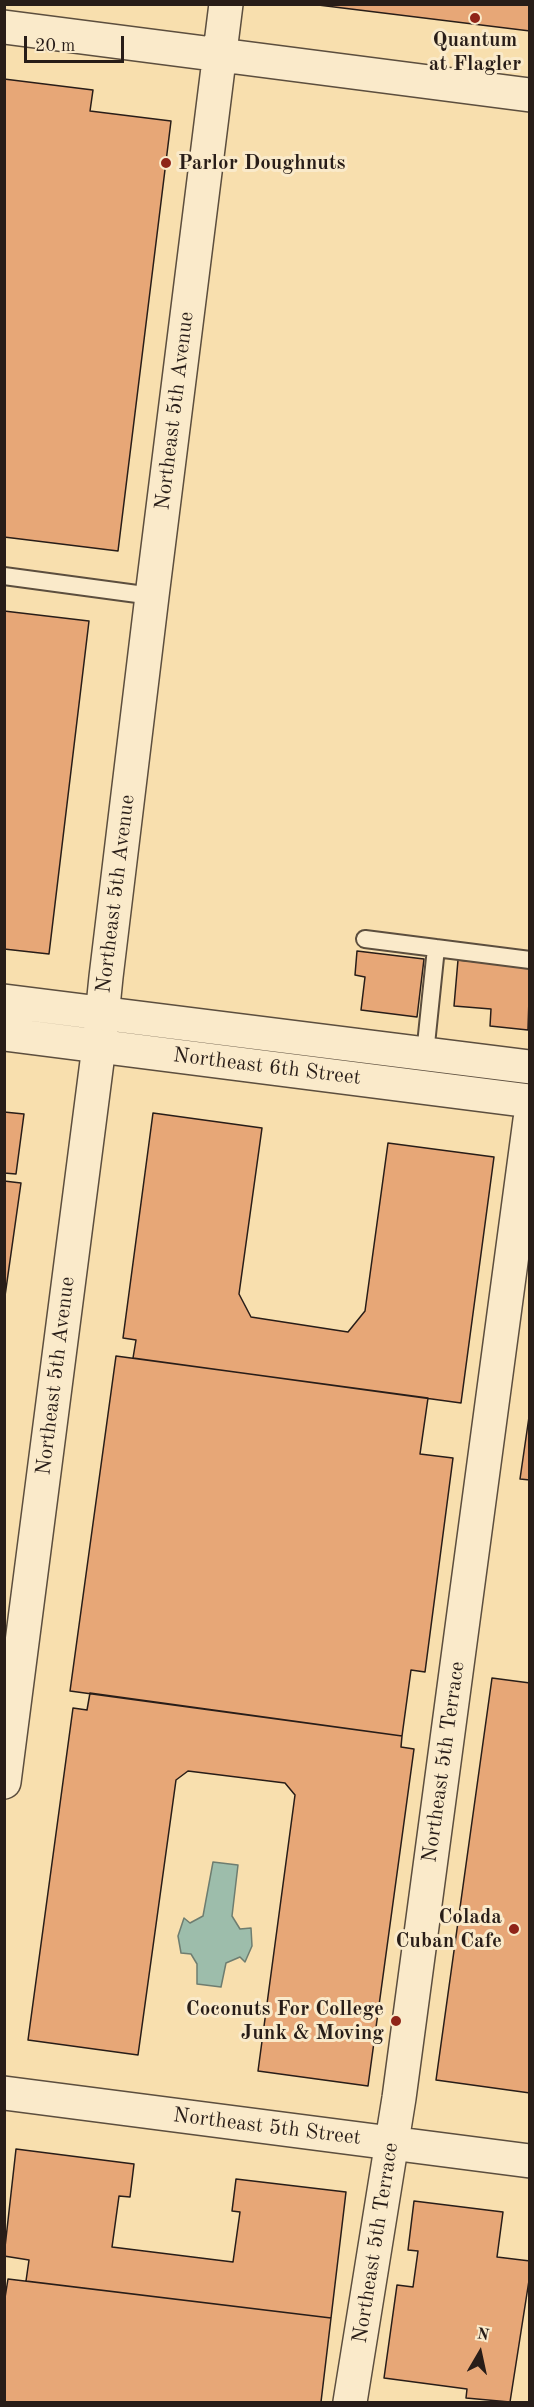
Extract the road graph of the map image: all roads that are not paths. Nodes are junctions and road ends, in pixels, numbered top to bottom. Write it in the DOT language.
graph roads {
  1 [pos="226,4"];
  2 [pos="4,27"];
  3 [pos="219,54"];
  4 [pos="530,95"];
  5 [pos="4,576"];
  6 [pos="152,596"];
  7 [pos="364,939"];
  8 [pos="436,948"];
  9 [pos="530,960"];
  10 [pos="4,1001"];
  11 [pos="102,1012"];
  12 [pos="4,1034"];
  13 [pos="99,1046"];
  14 [pos="425,1054"];
  15 [pos="530,1067"];
  16 [pos="530,1101"];
  17 [pos="530,1120"];
  18 [pos="4,1782"];
  19 [pos="4,2093"];
  20 [pos="392,2142"];
  21 [pos="530,2161"];
  22 [pos="350,2403"];
  1 -- 3 [label="street, Northeast 5th Avenue"];
  2 -- 3 [label="street"];
  3 -- 4 [label="street"];
  3 -- 6 [label="street, Northeast 5th Avenue"];
  5 -- 6 [label="lane"];
  6 -- 11 [label="street, Northeast 5th Avenue"];
  7 -- 8 [label="lane"];
  8 -- 9 [label="lane"];
  8 -- 14 [label="lane"];
  10 -- 11 [label="street, Northeast 6th Street"];
  11 -- 13 [label="street, Northeast 5th Avenue"];
  11 -- 14 [label="street, Northeast 6th Street"];
  12 -- 13 [label="street, Northeast 6th Street"];
  13 -- 16 [label="street, Northeast 6th Street"];
  13 -- 18 [label="street, Northeast 5th Avenue"];
  14 -- 15 [label="street, Northeast 6th Street"];
  17 -- 20 [label="street, Northeast 5th Terrace"];
  19 -- 20 [label="street, Northeast 5th Street"];
  20 -- 21 [label="street, Northeast 5th Street"];
  20 -- 22 [label="street, Northeast 5th Terrace"];
}
